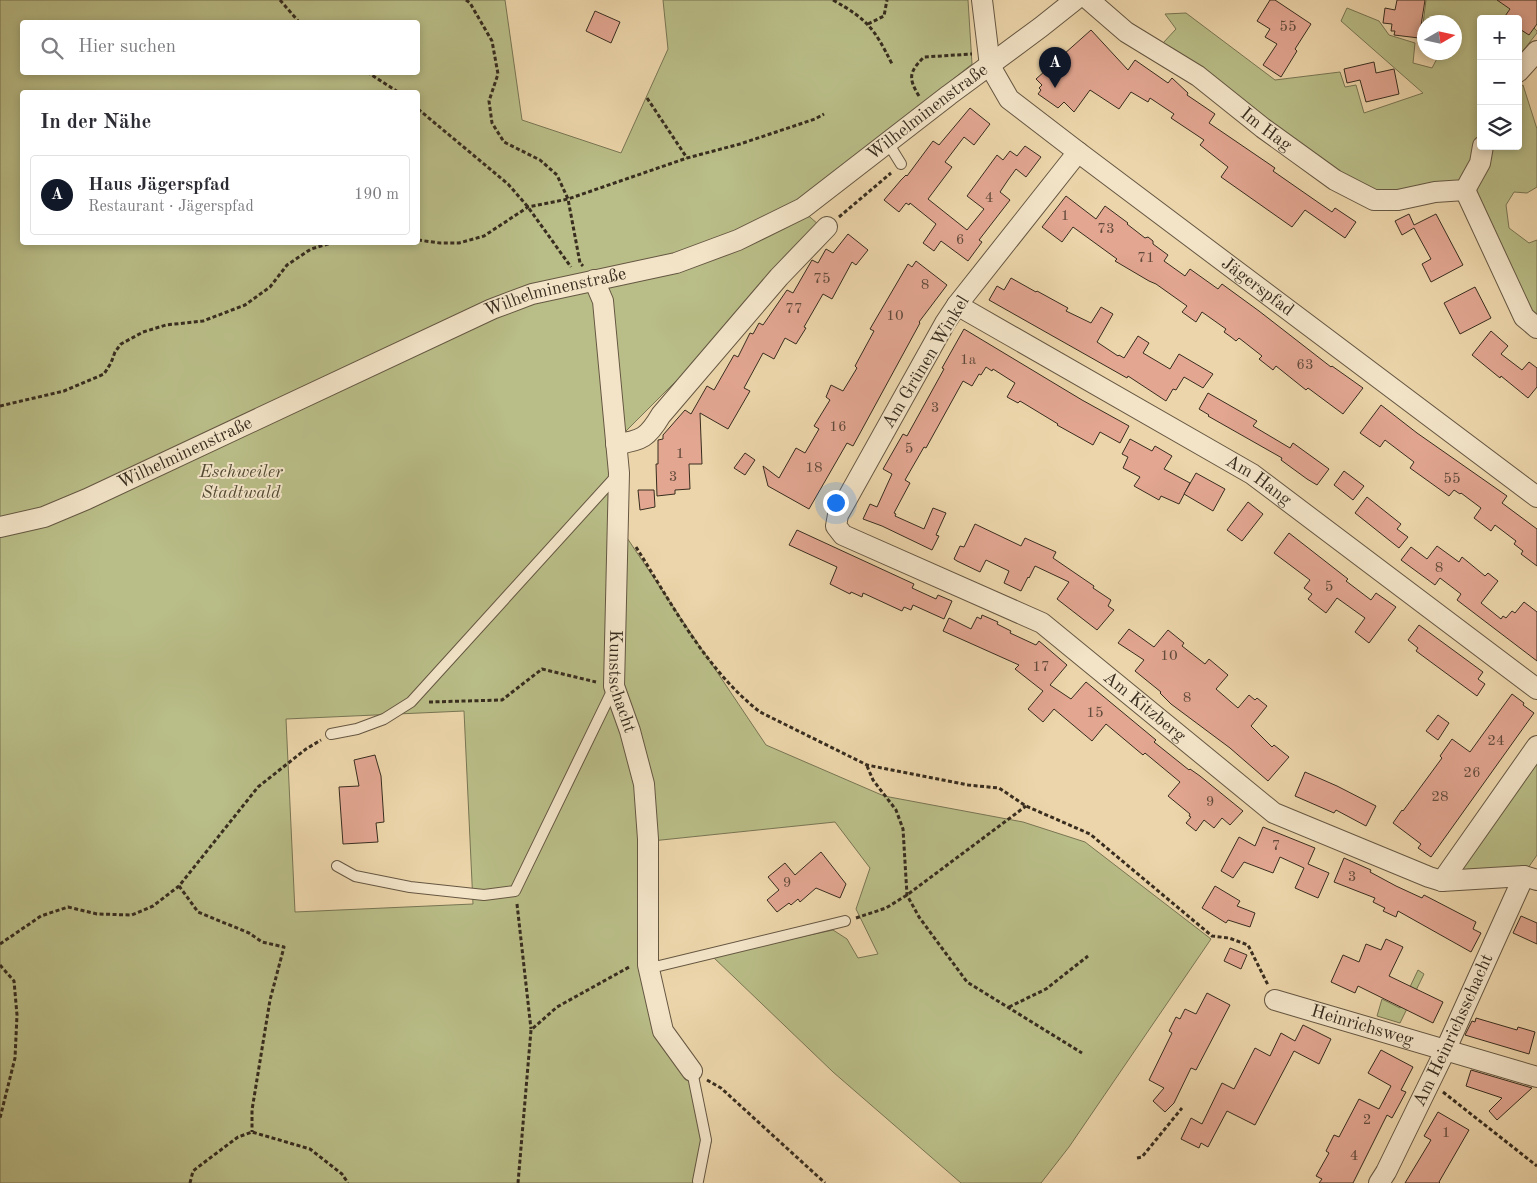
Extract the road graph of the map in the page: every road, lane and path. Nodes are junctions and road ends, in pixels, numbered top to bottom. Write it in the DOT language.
graph roads {
  1 [pos="280,0"];
  2 [pos="466,0"];
  3 [pos="832,0"];
  4 [pos="886,0"];
  5 [pos="982,0"];
  6 [pos="1075,0"];
  7 [pos="1089,0"];
  8 [pos="297,20"];
  9 [pos="868,24"];
  10 [pos="1537,51"];
  11 [pos="989,59"];
  12 [pos="892,64"];
  13 [pos="1522,68"];
  14 [pos="372,75"];
  15 [pos="395,90"];
  16 [pos="647,98"];
  17 [pos="420,111"];
  18 [pos="928,113"];
  19 [pos="824,114"];
  20 [pos="888,143"];
  21 [pos="1482,150"];
  22 [pos="1078,152"];
  23 [pos="687,158"];
  24 [pos="902,164"];
  25 [pos="1465,190"];
  26 [pos="568,199"];
  27 [pos="528,207"];
  28 [pos="827,227"];
  29 [pos="420,240"];
  30 [pos="323,245"];
  31 [pos="594,280"];
  32 [pos="957,305"];
  33 [pos="1537,328"];
  34 [pos="0,406"];
  35 [pos="616,444"];
  36 [pos="618,473"];
  37 [pos="1537,497"];
  38 [pos="619,526"];
  39 [pos="0,527"];
  40 [pos="844,535"];
  41 [pos="614,686"];
  42 [pos="1537,689"];
  43 [pos="411,702"];
  44 [pos="331,734"];
  45 [pos="1537,746"];
  46 [pos="867,765"];
  47 [pos="1026,806"];
  48 [pos="336,866"];
  49 [pos="1530,878"];
  50 [pos="1442,881"];
  51 [pos="179,886"];
  52 [pos="515,891"];
  53 [pos="907,894"];
  54 [pos="845,921"];
  55 [pos="0,944"];
  56 [pos="1088,956"];
  57 [pos="0,965"];
  58 [pos="648,965"];
  59 [pos="1275,1000"];
  60 [pos="1008,1007"];
  61 [pos="531,1030"];
  62 [pos="1445,1051"];
  63 [pos="1082,1053"];
  64 [pos="692,1071"];
  65 [pos="1537,1077"];
  66 [pos="1430,1081"];
  67 [pos="1182,1108"];
  68 [pos="0,1118"];
  69 [pos="252,1132"];
  70 [pos="1137,1158"];
  71 [pos="1537,1166"];
  72 [pos="698,1181"];
  73 [pos="190,1183"];
  74 [pos="348,1183"];
  75 [pos="518,1183"];
  76 [pos="825,1183"];
  77 [pos="1379,1183"];
  1 -- 8 [label="path"];
  2 -- 26 [label="path"];
  3 -- 9 [label="path"];
  4 -- 9 [label="path"];
  5 -- 11 [label="street"];
  6 -- 11 [label="street, Wilhelminenstraße"];
  7 -- 25 [label="street, Im Hag"];
  9 -- 12 [label="path"];
  10 -- 13 [label="street"];
  11 -- 18 [label="street, Wilhelminenstraße"];
  11 -- 18 [label="path"];
  11 -- 22 [label="street, Jägerspfad"];
  14 -- 15 [label="path"];
  16 -- 23 [label="path"];
  17 -- 27 [label="path"];
  18 -- 20 [label="street, Wilhelminenstraße"];
  19 -- 23 [label="path"];
  20 -- 24 [label="lane"];
  20 -- 31 [label="street, Wilhelminenstraße"];
  21 -- 25 [label="street"];
  22 -- 32 [label="street, Am Grünen Winkel"];
  22 -- 37 [label="street, Jägerspfad"];
  23 -- 26 [label="path"];
  24 -- 28 [label="path"];
  25 -- 33 [label="street"];
  26 -- 27 [label="path"];
  26 -- 31 [label="path"];
  27 -- 29 [label="path"];
  27 -- 31 [label="path"];
  28 -- 35 [label="street"];
  30 -- 34 [label="path"];
  31 -- 35 [label="street, Kunstschacht"];
  31 -- 39 [label="street, Wilhelminenstraße"];
  32 -- 40 [label="street, Am Grünen Winkel"];
  32 -- 42 [label="street, Am Hang"];
  35 -- 36 [label="street, Kunstschacht"];
  36 -- 38 [label="street, Kunstschacht"];
  36 -- 43 [label="lane"];
  38 -- 41 [label="street, Kunstschacht"];
  38 -- 46 [label="path"];
  40 -- 50 [label="street, Am Kitzberg"];
  41 -- 43 [label="path"];
  41 -- 52 [label="lane"];
  41 -- 58 [label="street, Kunstschacht"];
  43 -- 44 [label="lane"];
  44 -- 51 [label="path"];
  45 -- 50 [label="street"];
  46 -- 47 [label="path"];
  46 -- 53 [label="path"];
  47 -- 53 [label="path"];
  47 -- 59 [label="path"];
  48 -- 52 [label="lane"];
  49 -- 50 [label="street"];
  49 -- 62 [label="street, Am Heinrichsschacht"];
  51 -- 55 [label="path"];
  51 -- 69 [label="path"];
  52 -- 61 [label="path"];
  53 -- 54 [label="path"];
  53 -- 60 [label="path"];
  54 -- 58 [label="lane"];
  56 -- 60 [label="path"];
  57 -- 68 [label="path"];
  58 -- 61 [label="path"];
  58 -- 64 [label="street, Kunstschacht"];
  59 -- 62 [label="street, Heinrichsweg"];
  60 -- 63 [label="path"];
  61 -- 75 [label="path"];
  62 -- 65 [label="street, Heinrichsweg"];
  62 -- 66 [label="street, Am Heinrichsschacht"];
  64 -- 72 [label="lane"];
  64 -- 76 [label="path"];
  66 -- 71 [label="path"];
  66 -- 77 [label="street, Am Heinrichsschacht"];
  67 -- 70 [label="path"];
  69 -- 73 [label="path"];
  69 -- 74 [label="path"];
}
